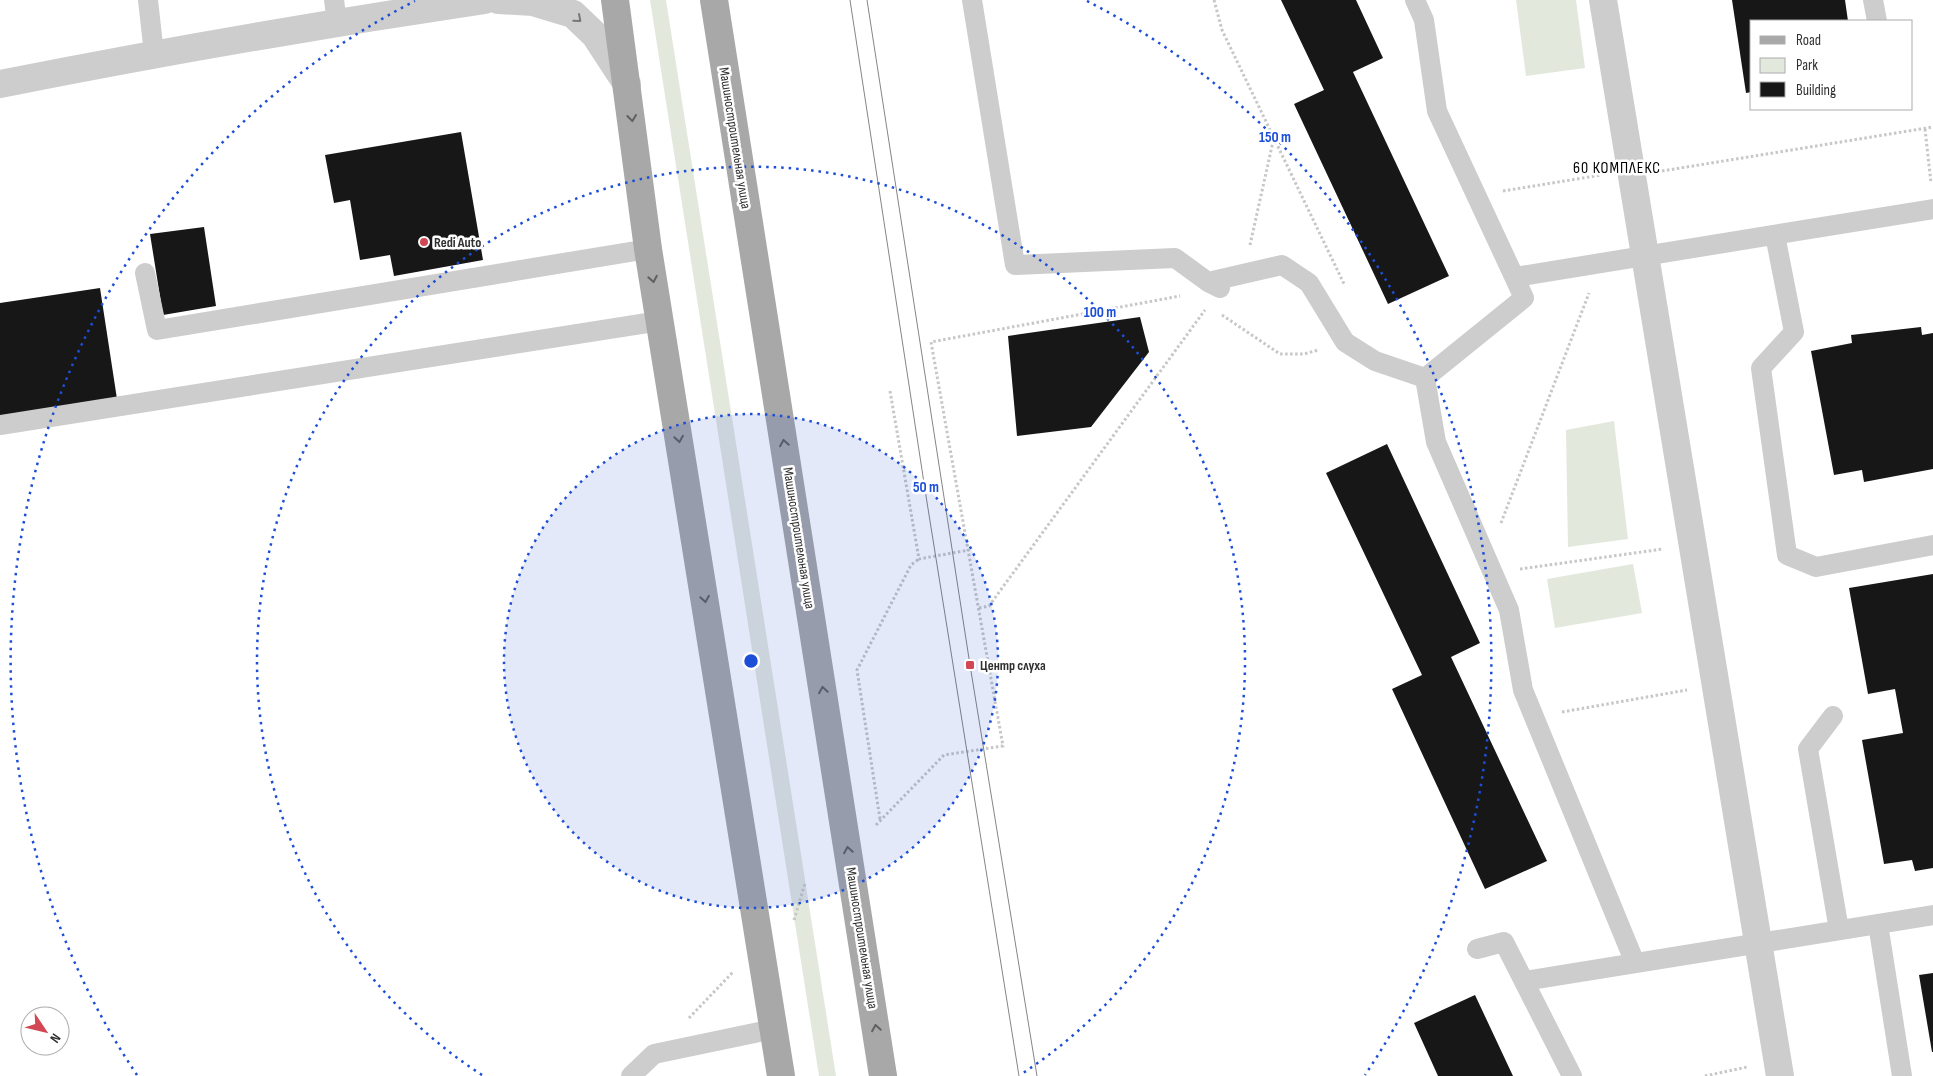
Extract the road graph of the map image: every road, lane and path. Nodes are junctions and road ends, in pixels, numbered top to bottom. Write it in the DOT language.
graph roads {
  1 [pos="148,0"];
  2 [pos="485,0"];
  3 [pos="498,0"];
  4 [pos="615,0"];
  5 [pos="714,0"];
  6 [pos="972,0"];
  7 [pos="1214,0"];
  8 [pos="1415,0"];
  9 [pos="1603,0"];
  10 [pos="1873,0"];
  11 [pos="335,11"];
  12 [pos="1877,20"];
  13 [pos="154,54"];
  14 [pos="0,84"];
  15 [pos="627,84"];
  16 [pos="1933,127"];
  17 [pos="1925,129"];
  18 [pos="1274,137"];
  19 [pos="1631,173"];
  20 [pos="1476,195"];
  21 [pos="1932,199"];
  22 [pos="1775,235"];
  23 [pos="648,249"];
  24 [pos="1645,256"];
  25 [pos="1600,263"];
  26 [pos="1338,270"];
  27 [pos="145,273"];
  28 [pos="1244,274"];
  29 [pos="1515,277"];
  30 [pos="1310,283"];
  31 [pos="1214,286"];
  32 [pos="1346,288"];
  33 [pos="1208,306"];
  34 [pos="660,321"];
  35 [pos="1345,342"];
  36 [pos="1425,378"];
  37 [pos="890,391"];
  38 [pos="0,424"];
  39 [pos="1692,545"];
  40 [pos="1933,545"];
  41 [pos="969,550"];
  42 [pos="919,559"];
  43 [pos="1490,567"];
  44 [pos="979,608"];
  45 [pos="1716,685"];
  46 [pos="1833,716"];
  47 [pos="1534,717"];
  48 [pos="880,820"];
  49 [pos="872,830"];
  50 [pos="805,882"];
  51 [pos="1933,914"];
  52 [pos="794,920"];
  53 [pos="1878,924"];
  54 [pos="1839,930"];
  55 [pos="1758,943"];
  56 [pos="1477,949"];
  57 [pos="1635,963"];
  58 [pos="740,966"];
  59 [pos="1525,981"];
  60 [pos="687,1020"];
  61 [pos="774,1029"];
  62 [pos="1779,1068"];
  63 [pos="635,1074"];
  64 [pos="781,1076"];
  65 [pos="884,1076"];
  66 [pos="1572,1076"];
  67 [pos="1705,1076"];
  68 [pos="1902,1076"];
  1 -- 13 [label="lane"];
  2 -- 11 [label="street"];
  3 -- 15 [label="street, one-way"];
  4 -- 15 [label="main road"];
  65 -- 5 [label="main road, Машиностроительная улица, one-way"];
  6 -- 31 [label="lane"];
  7 -- 18 [label="path"];
  8 -- 20 [label="lane"];
  9 -- 19 [label="street"];
  10 -- 12 [label="lane"];
  11 -- 13 [label="street"];
  13 -- 14 [label="street"];
  15 -- 23 [label="main road, one-way"];
  16 -- 17 [label="path"];
  17 -- 19 [label="path"];
  17 -- 21 [label="path"];
  18 -- 26 [label="path"];
  18 -- 28 [label="path"];
  19 -- 20 [label="path"];
  19 -- 24 [label="street"];
  20 -- 29 [label="lane"];
  21 -- 22 [label="lane"];
  22 -- 24 [label="lane"];
  22 -- 40 [label="lane"];
  23 -- 27 [label="lane"];
  23 -- 34 [label="main road, one-way"];
  24 -- 25 [label="lane"];
  24 -- 39 [label="street"];
  25 -- 29 [label="lane"];
  25 -- 43 [label="path"];
  26 -- 30 [label="path"];
  26 -- 32 [label="path"];
  28 -- 30 [label="lane"];
  28 -- 31 [label="lane"];
  29 -- 36 [label="lane"];
  30 -- 35 [label="lane"];
  31 -- 33 [label="path"];
  31 -- 41 [label="path"];
  33 -- 35 [label="path"];
  33 -- 44 [label="path"];
  34 -- 38 [label="lane"];
  34 -- 61 [label="main road, one-way"];
  35 -- 36 [label="lane"];
  36 -- 43 [label="lane"];
  37 -- 42 [label="path"];
  39 -- 43 [label="path"];
  39 -- 45 [label="street"];
  41 -- 42 [label="path"];
  41 -- 44 [label="path"];
  42 -- 48 [label="path"];
  43 -- 47 [label="lane"];
  44 -- 48 [label="path"];
  45 -- 47 [label="path"];
  45 -- 55 [label="street"];
  46 -- 54 [label="lane"];
  47 -- 57 [label="lane"];
  48 -- 49 [label="path"];
  50 -- 52 [label="path"];
  51 -- 53 [label="lane"];
  53 -- 54 [label="lane"];
  53 -- 68 [label="lane"];
  54 -- 55 [label="lane"];
  55 -- 57 [label="lane"];
  55 -- 62 [label="street"];
  56 -- 59 [label="lane"];
  57 -- 59 [label="lane"];
  58 -- 60 [label="path"];
  59 -- 66 [label="lane"];
  61 -- 63 [label="lane"];
  61 -- 64 [label="main road"];
  62 -- 67 [label="path"];
}
